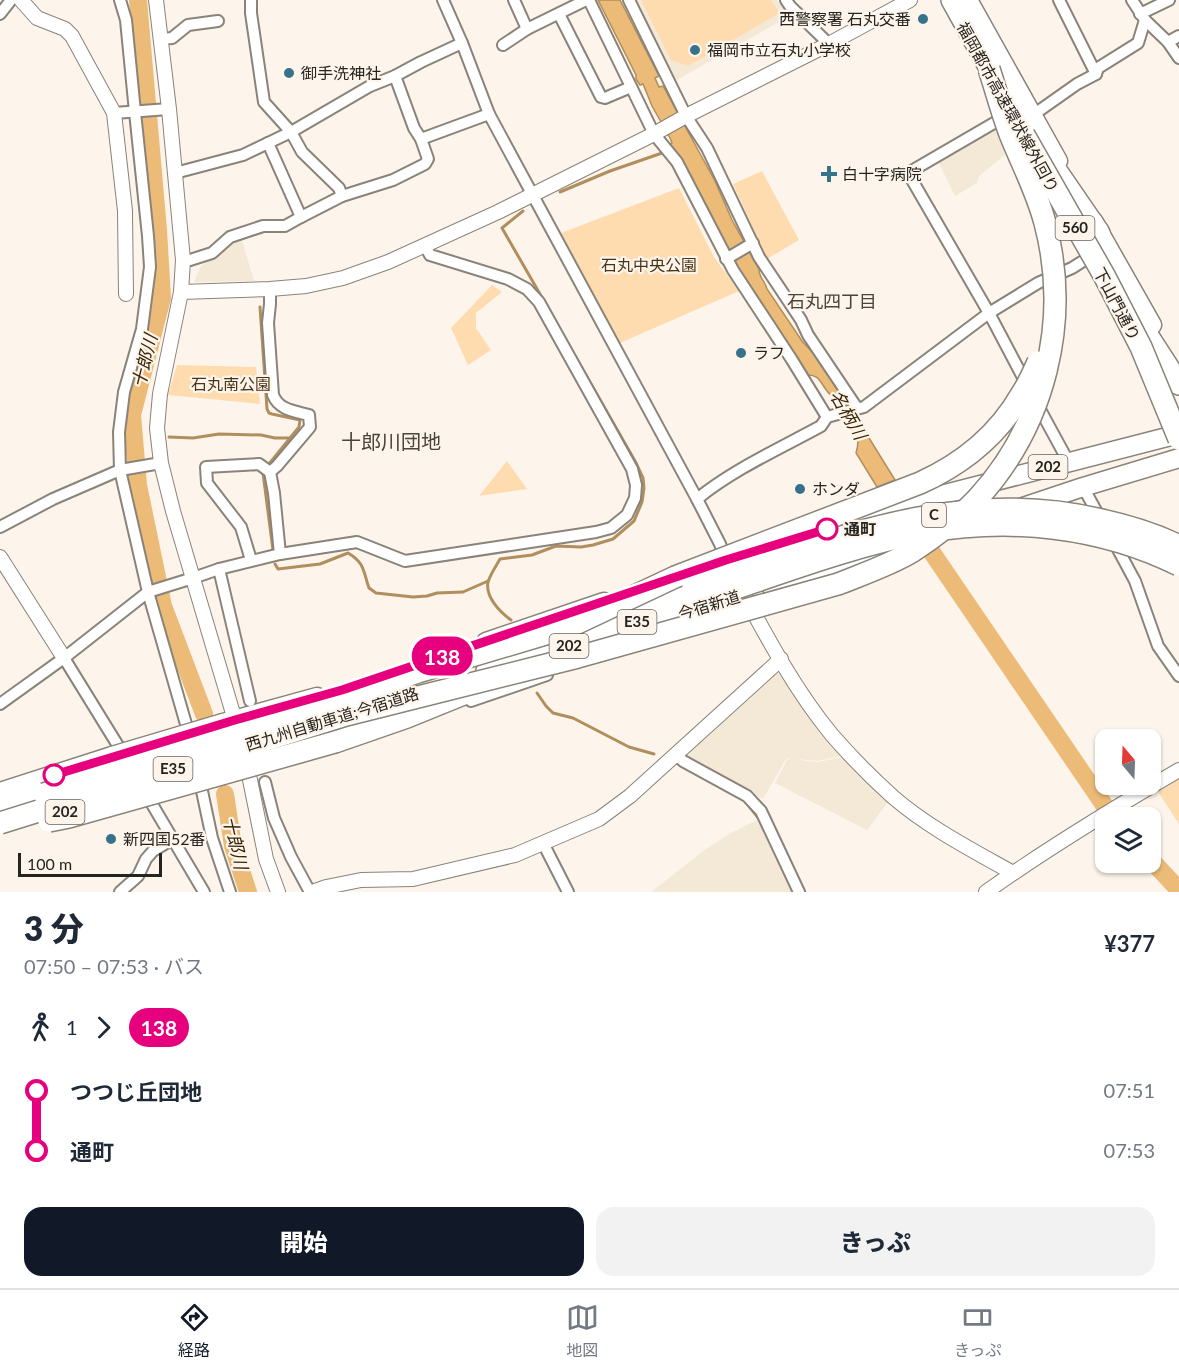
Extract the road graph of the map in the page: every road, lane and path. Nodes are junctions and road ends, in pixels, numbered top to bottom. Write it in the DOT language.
graph roads {
  1 [pos="11,0"];
  2 [pos="21,0"];
  3 [pos="120,0"];
  4 [pos="156,0"];
  5 [pos="251,0"];
  6 [pos="443,0"];
  7 [pos="514,0"];
  8 [pos="587,0"];
  9 [pos="629,0"];
  10 [pos="786,0"];
  11 [pos="910,0"];
  12 [pos="949,0"];
  13 [pos="967,0"];
  14 [pos="1059,0"];
  15 [pos="1132,0"];
  16 [pos="1169,0"];
  17 [pos="0,14"];
  18 [pos="559,14"];
  19 [pos="1143,17"];
  20 [pos="218,21"];
  21 [pos="527,29"];
  22 [pos="1179,36"];
  23 [pos="162,39"];
  24 [pos="1168,42"];
  25 [pos="462,43"];
  26 [pos="829,44"];
  27 [pos="502,45"];
  28 [pos="1179,58"];
  29 [pos="989,69"];
  30 [pos="1096,74"];
  31 [pos="395,76"];
  32 [pos="631,87"];
  33 [pos="169,109"];
  34 [pos="135,112"];
  35 [pos="114,113"];
  36 [pos="1011,113"];
  37 [pos="489,114"];
  38 [pos="1033,115"];
  39 [pos="686,116"];
  40 [pos="291,132"];
  41 [pos="654,134"];
  42 [pos="421,139"];
  43 [pos="1033,142"];
  44 [pos="268,144"];
  45 [pos="175,173"];
  46 [pos="533,194"];
  47 [pos="342,196"];
  48 [pos="301,217"];
  49 [pos="1099,233"];
  50 [pos="753,243"];
  51 [pos="425,246"];
  52 [pos="1091,256"];
  53 [pos="726,259"];
  54 [pos="183,260"];
  55 [pos="270,289"];
  56 [pos="181,292"];
  57 [pos="126,294"];
  58 [pos="988,313"];
  59 [pos="1179,374"];
  60 [pos="1179,384"];
  61 [pos="857,408"];
  62 [pos="827,417"];
  63 [pos="1179,421"];
  64 [pos="1179,434"];
  65 [pos="1179,439"];
  66 [pos="1179,458"];
  67 [pos="1068,461"];
  68 [pos="161,463"];
  69 [pos="120,470"];
  70 [pos="270,472"];
  71 [pos="1083,487"];
  72 [pos="697,499"];
  73 [pos="0,527"];
  74 [pos="1179,546"];
  75 [pos="280,554"];
  76 [pos="0,557"];
  77 [pos="726,560"];
  78 [pos="251,561"];
  79 [pos="1179,565"];
  80 [pos="219,569"];
  81 [pos="193,578"];
  82 [pos="149,591"];
  83 [pos="744,594"];
  84 [pos="703,597"];
  85 [pos="569,627"];
  86 [pos="615,632"];
  87 [pos="64,658"];
  88 [pos="781,659"];
  89 [pos="1179,676"];
  90 [pos="250,701"];
  91 [pos="0,704"];
  92 [pos="346,715"];
  93 [pos="229,721"];
  94 [pos="676,755"];
  95 [pos="241,758"];
  96 [pos="1179,770"];
  97 [pos="265,782"];
  98 [pos="0,792"];
  99 [pos="0,807"];
  100 [pos="0,823"];
  101 [pos="0,832"];
  102 [pos="173,839"];
  103 [pos="543,843"];
  104 [pos="1013,873"];
  105 [pos="120,892"];
  106 [pos="204,892"];
  107 [pos="230,892"];
  108 [pos="278,892"];
  109 [pos="311,892"];
  110 [pos="568,892"];
  111 [pos="800,892"];
  112 [pos="986,892"];
  1 -- 17 [label="street"];
  2 -- 35 [label="street"];
  3 -- 34 [label="street"];
  4 -- 23 [label="street"];
  5 -- 40 [label="street"];
  6 -- 25 [label="street"];
  7 -- 21 [label="street"];
  8 -- 18 [label="street"];
  8 -- 32 [label="street"];
  9 -- 39 [label="street"];
  10 -- 26 [label="street"];
  11 -- 26 [label="street"];
  12 -- 29 [label="highway"];
  12 -- 36 [label="main road, 下山門通り / 560"];
  12 -- 43 [label="highway, 福岡都市高速環状線外回り, bridge"];
  13 -- 38 [label="main road, 下山門通り / 560"];
  13 -- 43 [label="highway"];
  14 -- 30 [label="street"];
  15 -- 19 [label="street"];
  16 -- 19 [label="street"];
  18 -- 21 [label="street"];
  18 -- 32 [label="street"];
  19 -- 24 [label="street"];
  19 -- 30 [label="street"];
  20 -- 23 [label="street"];
  21 -- 27 [label="street"];
  22 -- 24 [label="street"];
  23 -- 33 [label="street"];
  24 -- 28 [label="street"];
  25 -- 31 [label="street"];
  25 -- 37 [label="street"];
  26 -- 39 [label="street"];
  29 -- 60 [label="highway, bridge"];
  29 -- 92 [label="highway, bridge"];
  30 -- 38 [label="street"];
  31 -- 40 [label="street"];
  31 -- 42 [label="street"];
  32 -- 41 [label="street"];
  33 -- 34 [label="street"];
  33 -- 45 [label="street"];
  34 -- 35 [label="street"];
  34 -- 69 [label="street"];
  35 -- 57 [label="street"];
  36 -- 52 [label="main road, 下山門通り / 560"];
  36 -- 58 [label="street"];
  37 -- 42 [label="street"];
  37 -- 46 [label="street"];
  38 -- 49 [label="main road, 下山門通り / 560"];
  39 -- 41 [label="street"];
  39 -- 50 [label="street"];
  40 -- 44 [label="street"];
  40 -- 47 [label="street"];
  41 -- 46 [label="street"];
  41 -- 53 [label="street"];
  42 -- 47 [label="street"];
  43 -- 49 [label="highway"];
  43 -- 65 [label="highway, 福岡都市高速環状線外回り, bridge"];
  43 -- 85 [label="highway, bridge"];
  44 -- 45 [label="street"];
  44 -- 48 [label="street"];
  45 -- 54 [label="street"];
  46 -- 51 [label="street"];
  46 -- 72 [label="street"];
  47 -- 48 [label="street"];
  48 -- 54 [label="street"];
  49 -- 59 [label="main road, 下山門通り / 560"];
  50 -- 53 [label="street"];
  50 -- 61 [label="street"];
  51 -- 55 [label="street"];
  51 -- 75 [label="street"];
  52 -- 58 [label="street"];
  52 -- 63 [label="main road, 下山門通り / 560"];
  53 -- 62 [label="street"];
  54 -- 56 [label="street"];
  55 -- 56 [label="street"];
  55 -- 70 [label="street"];
  56 -- 68 [label="street"];
  58 -- 61 [label="street"];
  58 -- 67 [label="street"];
  61 -- 62 [label="street"];
  62 -- 72 [label="street"];
  64 -- 67 [label="main road, 202"];
  66 -- 71 [label="main road, 今宿新道 / 202"];
  67 -- 77 [label="main road, 202"];
  68 -- 69 [label="street"];
  68 -- 81 [label="street"];
  69 -- 73 [label="street"];
  69 -- 82 [label="street"];
  70 -- 75 [label="street"];
  70 -- 78 [label="street"];
  71 -- 83 [label="main road, 今宿新道 / 202, bridge"];
  71 -- 89 [label="street"];
  72 -- 77 [label="street"];
  74 -- 84 [label="highway, C, bridge"];
  75 -- 78 [label="street"];
  76 -- 87 [label="street"];
  77 -- 83 [label="street"];
  77 -- 93 [label="main road, 202"];
  78 -- 80 [label="street"];
  79 -- 84 [label="highway, bridge"];
  80 -- 81 [label="street"];
  80 -- 90 [label="street"];
  81 -- 82 [label="street"];
  81 -- 93 [label="street"];
  82 -- 87 [label="street"];
  82 -- 107 [label="street"];
  83 -- 84 [label="main road, 今宿新道 / 202"];
  83 -- 88 [label="street"];
  84 -- 85 [label="highway, 西九州自動車道;今宿道路 / E35, bridge"];
  84 -- 86 [label="main road, 今宿新道 / 202"];
  84 -- 92 [label="highway, 西九州自動車道;今宿道路 / E35, bridge"];
  84 -- 95 [label="street"];
  85 -- 99 [label="highway, 西九州自動車道;今宿道路 / E35, bridge"];
  86 -- 95 [label="main road, 今宿新道 / 202"];
  86 -- 101 [label="highway, bridge"];
  87 -- 91 [label="street"];
  87 -- 102 [label="street"];
  88 -- 94 [label="street"];
  88 -- 104 [label="street"];
  92 -- 100 [label="highway, 西九州自動車道;今宿道路 / E35, bridge"];
  93 -- 95 [label="street"];
  93 -- 98 [label="main road, 202, bridge"];
  94 -- 103 [label="street"];
  94 -- 111 [label="street"];
  95 -- 101 [label="main road, 今宿新道 / 202"];
  95 -- 108 [label="street"];
  96 -- 104 [label="street"];
  97 -- 109 [label="street"];
  102 -- 105 [label="street"];
  102 -- 106 [label="street"];
  103 -- 109 [label="street"];
  103 -- 110 [label="street"];
  104 -- 112 [label="street"];
}
